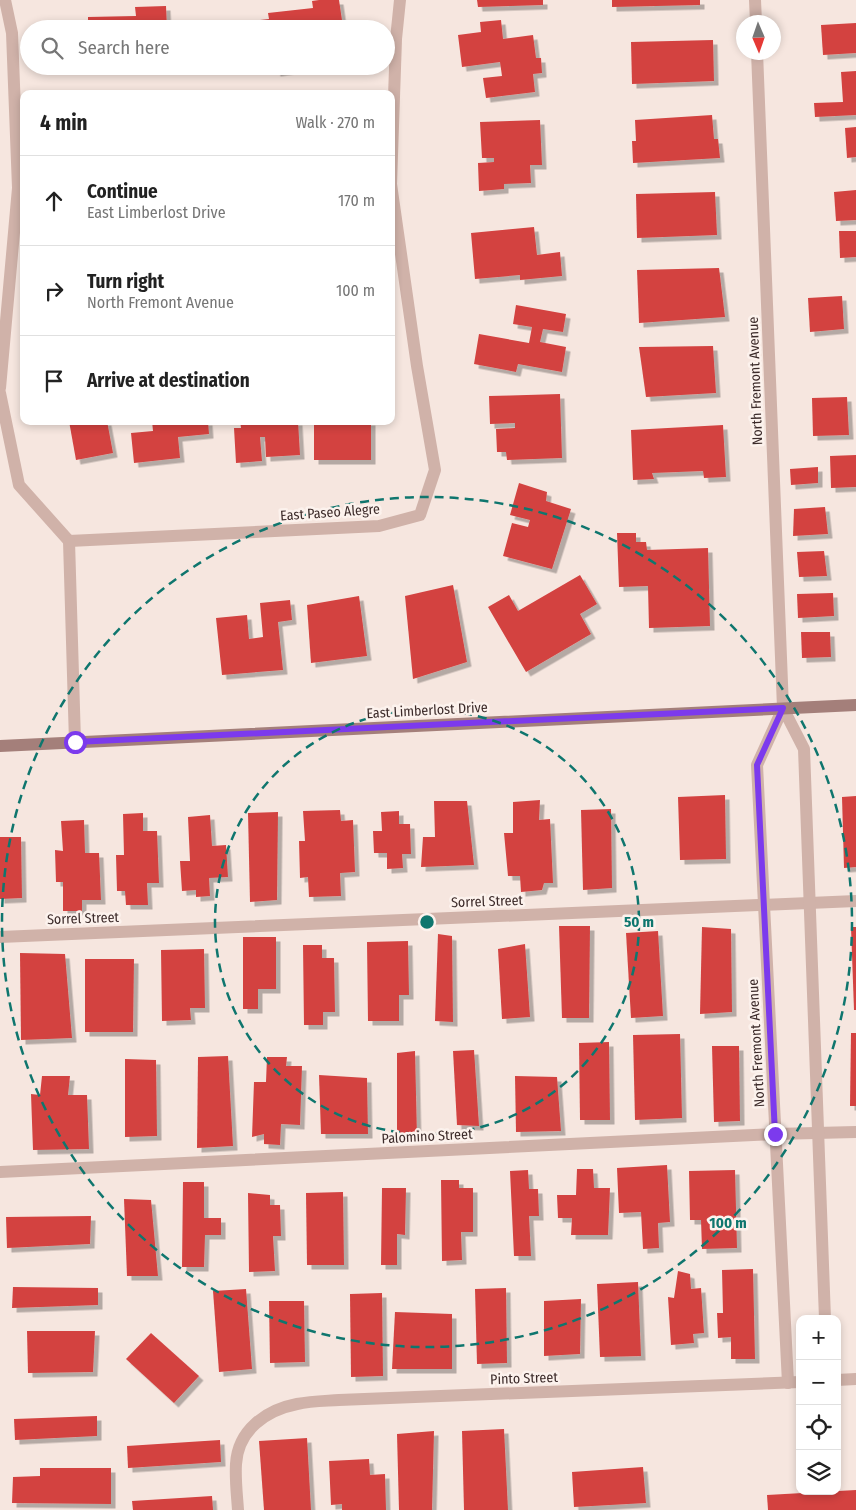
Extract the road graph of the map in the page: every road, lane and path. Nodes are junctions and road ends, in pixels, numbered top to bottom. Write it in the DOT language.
graph roads {
  1 [pos="5,0"];
  2 [pos="400,0"];
  3 [pos="755,0"];
  4 [pos="756,15"];
  5 [pos="757,60"];
  6 [pos="395,69"];
  7 [pos="395,75"];
  8 [pos="394,90"];
  9 [pos="395,212"];
  10 [pos="0,388"];
  11 [pos="0,393"];
  12 [pos="69,541"];
  13 [pos="856,704"];
  14 [pos="783,708"];
  15 [pos="75,742"];
  16 [pos="0,746"];
  17 [pos="856,901"];
  18 [pos="809,903"];
  19 [pos="764,905"];
  20 [pos="0,936"];
  21 [pos="856,1132"];
  22 [pos="817,1133"];
  23 [pos="775,1134"];
  24 [pos="0,1172"];
  25 [pos="825,1315"];
  26 [pos="856,1379"];
  27 [pos="841,1380"];
  28 [pos="794,1382"];
  29 [pos="238,1510"];
  1 -- 10 [label="street"];
  2 -- 6 [label="street, East Paseo Alegre"];
  3 -- 4 [label="street"];
  5 -- 14 [label="street, North Fremont Avenue"];
  7 -- 8 [label="street, East Paseo Alegre"];
  9 -- 12 [label="street, East Paseo Alegre"];
  11 -- 12 [label="street"];
  12 -- 15 [label="street"];
  13 -- 14 [label="street, East Limberlost Drive"];
  14 -- 15 [label="street, East Limberlost Drive"];
  14 -- 18 [label="street, North Fremont Avenue"];
  14 -- 19 [label="street, North Fremont Avenue"];
  15 -- 16 [label="street, East Limberlost Drive"];
  17 -- 18 [label="street, Sorrel Street"];
  18 -- 19 [label="street, Sorrel Street"];
  18 -- 22 [label="street, North Fremont Avenue"];
  19 -- 20 [label="street, Sorrel Street"];
  19 -- 23 [label="street, North Fremont Avenue"];
  21 -- 22 [label="street, Palomino Street"];
  22 -- 23 [label="street, Palomino Street"];
  22 -- 25 [label="street, North Fremont Avenue"];
  23 -- 24 [label="street, Palomino Street"];
  23 -- 28 [label="street, North Fremont Avenue"];
  26 -- 27 [label="street"];
  28 -- 29 [label="street, Pinto Street"];
}
